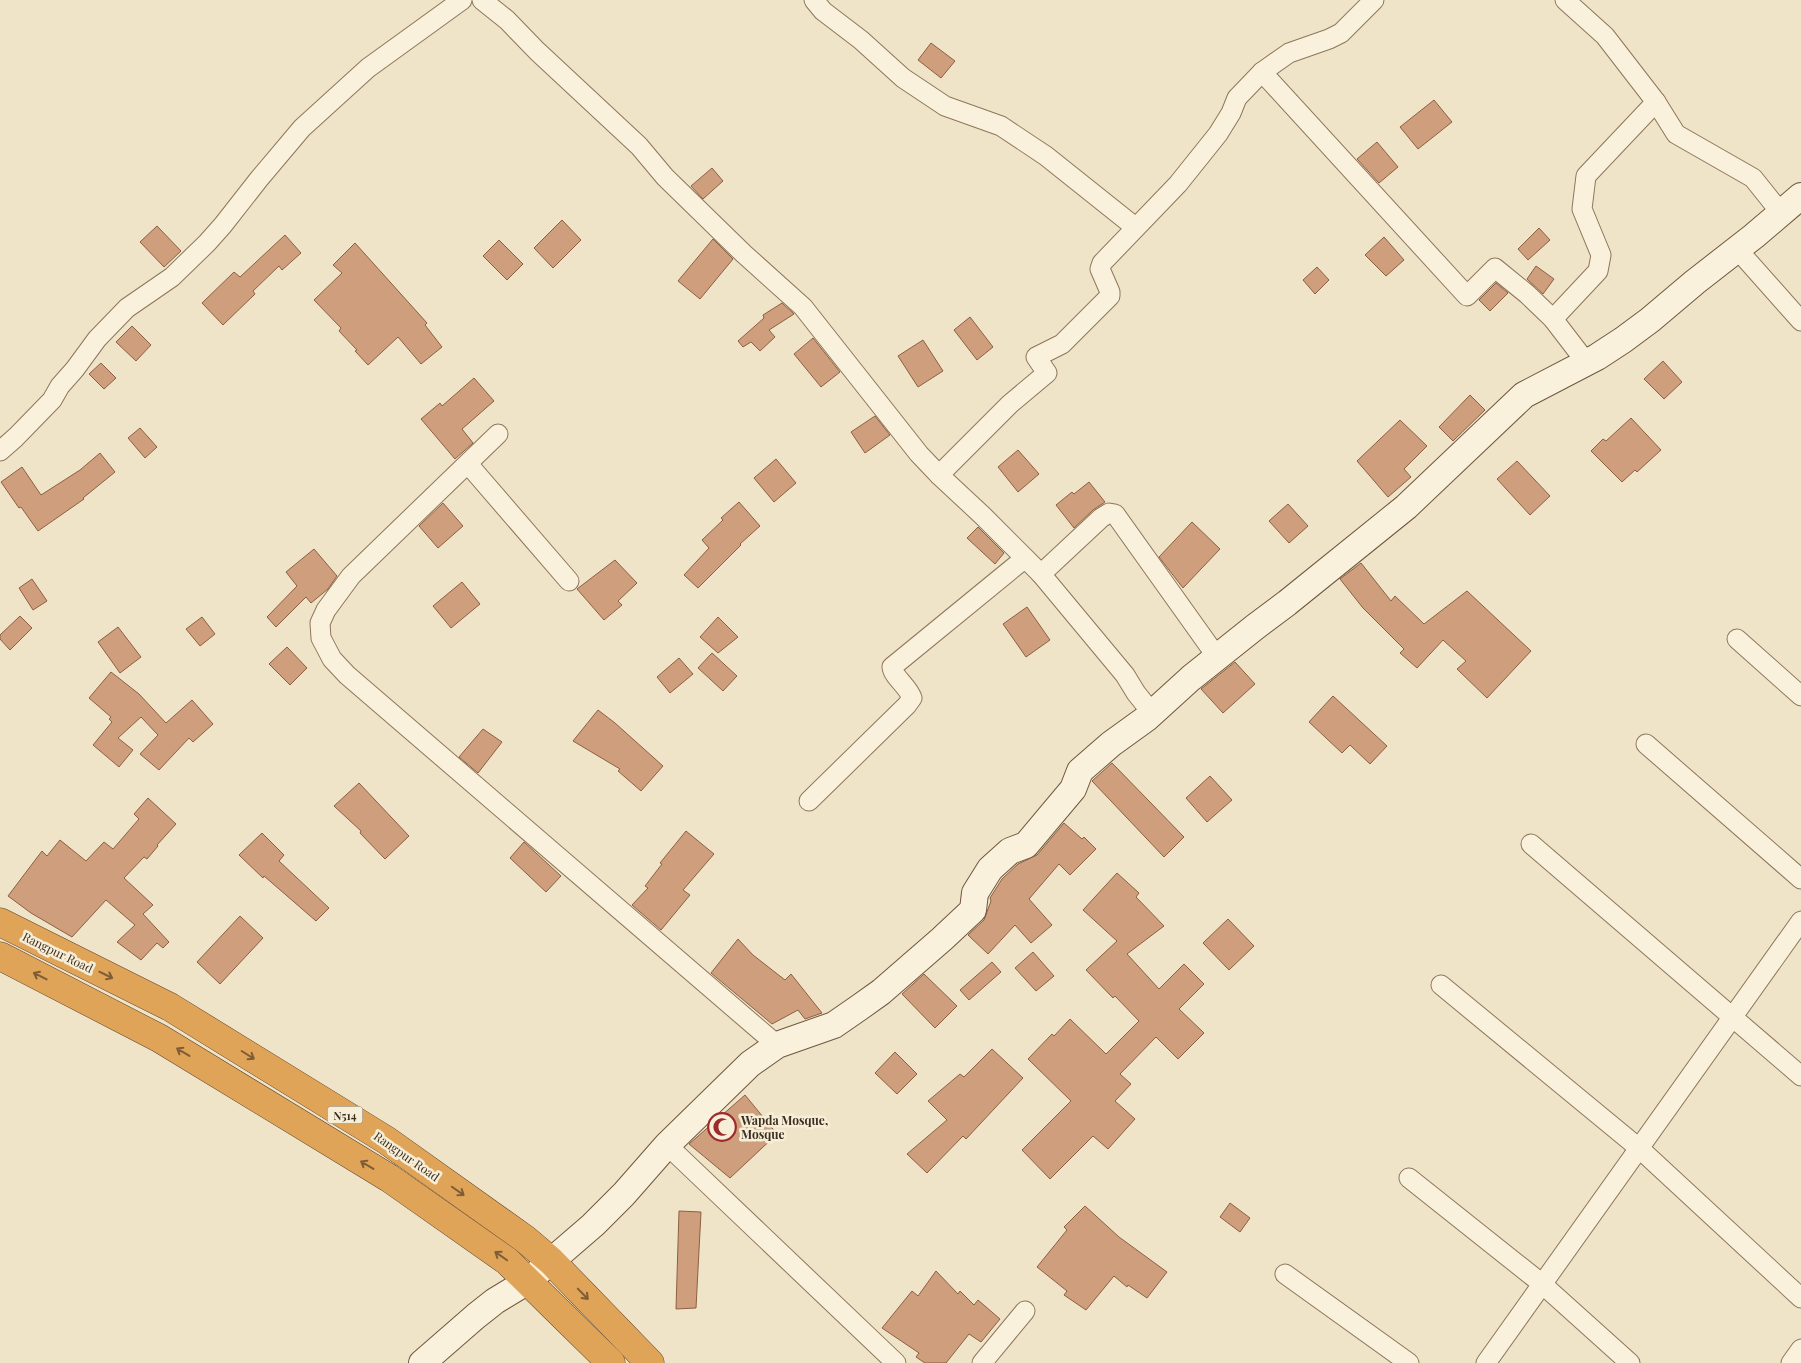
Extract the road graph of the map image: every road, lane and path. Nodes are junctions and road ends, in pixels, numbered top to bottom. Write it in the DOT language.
graph roads {
  1 [pos="462,0"];
  2 [pos="482,0"];
  3 [pos="814,0"];
  4 [pos="1374,0"];
  5 [pos="1565,0"];
  6 [pos="1262,72"];
  7 [pos="1656,102"];
  8 [pos="1801,196"];
  9 [pos="1781,214"];
  10 [pos="1136,227"];
  11 [pos="1737,249"];
  12 [pos="1553,319"];
  13 [pos="1801,321"];
  14 [pos="1586,362"];
  15 [pos="498,434"];
  16 [pos="0,451"];
  17 [pos="468,464"];
  18 [pos="939,475"];
  19 [pos="1024,558"];
  20 [pos="1041,574"];
  21 [pos="568,581"];
  22 [pos="1737,639"];
  23 [pos="1217,658"];
  24 [pos="1801,696"];
  25 [pos="1152,713"];
  26 [pos="1646,744"];
  27 [pos="809,801"];
  28 [pos="1531,844"];
  29 [pos="1801,879"];
  30 [pos="0,922"];
  31 [pos="1801,922"];
  32 [pos="0,956"];
  33 [pos="1441,985"];
  34 [pos="1733,1018"];
  35 [pos="777,1044"];
  36 [pos="1801,1076"];
  37 [pos="667,1145"];
  38 [pos="1640,1149"];
  39 [pos="1409,1178"];
  40 [pos="551,1261"];
  41 [pos="1285,1274"];
  42 [pos="528,1281"];
  43 [pos="1541,1283"];
  44 [pos="1801,1298"];
  45 [pos="1025,1310"];
  46 [pos="1801,1349"];
  47 [pos="422,1363"];
  48 [pos="611,1363"];
  49 [pos="650,1363"];
  50 [pos="896,1363"];
  51 [pos="982,1363"];
  52 [pos="1409,1363"];
  53 [pos="1486,1363"];
  54 [pos="1630,1363"];
  55 [pos="1791,1363"];
  1 -- 16 [label="street"];
  2 -- 18 [label="street"];
  3 -- 10 [label="street"];
  4 -- 6 [label="street"];
  5 -- 7 [label="street"];
  6 -- 10 [label="street"];
  6 -- 12 [label="street"];
  7 -- 9 [label="street"];
  7 -- 12 [label="street"];
  8 -- 9 [label="street"];
  9 -- 11 [label="street"];
  10 -- 18 [label="street"];
  11 -- 13 [label="street"];
  11 -- 14 [label="street"];
  12 -- 14 [label="street"];
  14 -- 23 [label="street"];
  15 -- 17 [label="street"];
  17 -- 21 [label="street"];
  17 -- 35 [label="street"];
  18 -- 19 [label="street"];
  19 -- 20 [label="street"];
  19 -- 27 [label="street"];
  20 -- 23 [label="street"];
  20 -- 25 [label="street"];
  22 -- 24 [label="street"];
  23 -- 25 [label="street"];
  25 -- 35 [label="street"];
  26 -- 29 [label="street"];
  28 -- 34 [label="street"];
  30 -- 40 [label="highway, Rangpur Road / N514, one-way"];
  31 -- 34 [label="street"];
  42 -- 32 [label="highway, N514, one-way"];
  33 -- 38 [label="street"];
  34 -- 36 [label="street"];
  34 -- 38 [label="street"];
  35 -- 37 [label="street"];
  37 -- 40 [label="street"];
  37 -- 50 [label="street"];
  38 -- 43 [label="street"];
  38 -- 44 [label="street"];
  39 -- 43 [label="street"];
  40 -- 42 [label="street"];
  40 -- 49 [label="highway, Rangpur Road / N514, one-way"];
  41 -- 52 [label="street"];
  42 -- 47 [label="street"];
  42 -- 48 [label="highway, N514"];
  43 -- 53 [label="street"];
  43 -- 54 [label="street"];
  45 -- 51 [label="street"];
  46 -- 55 [label="street"];
}
